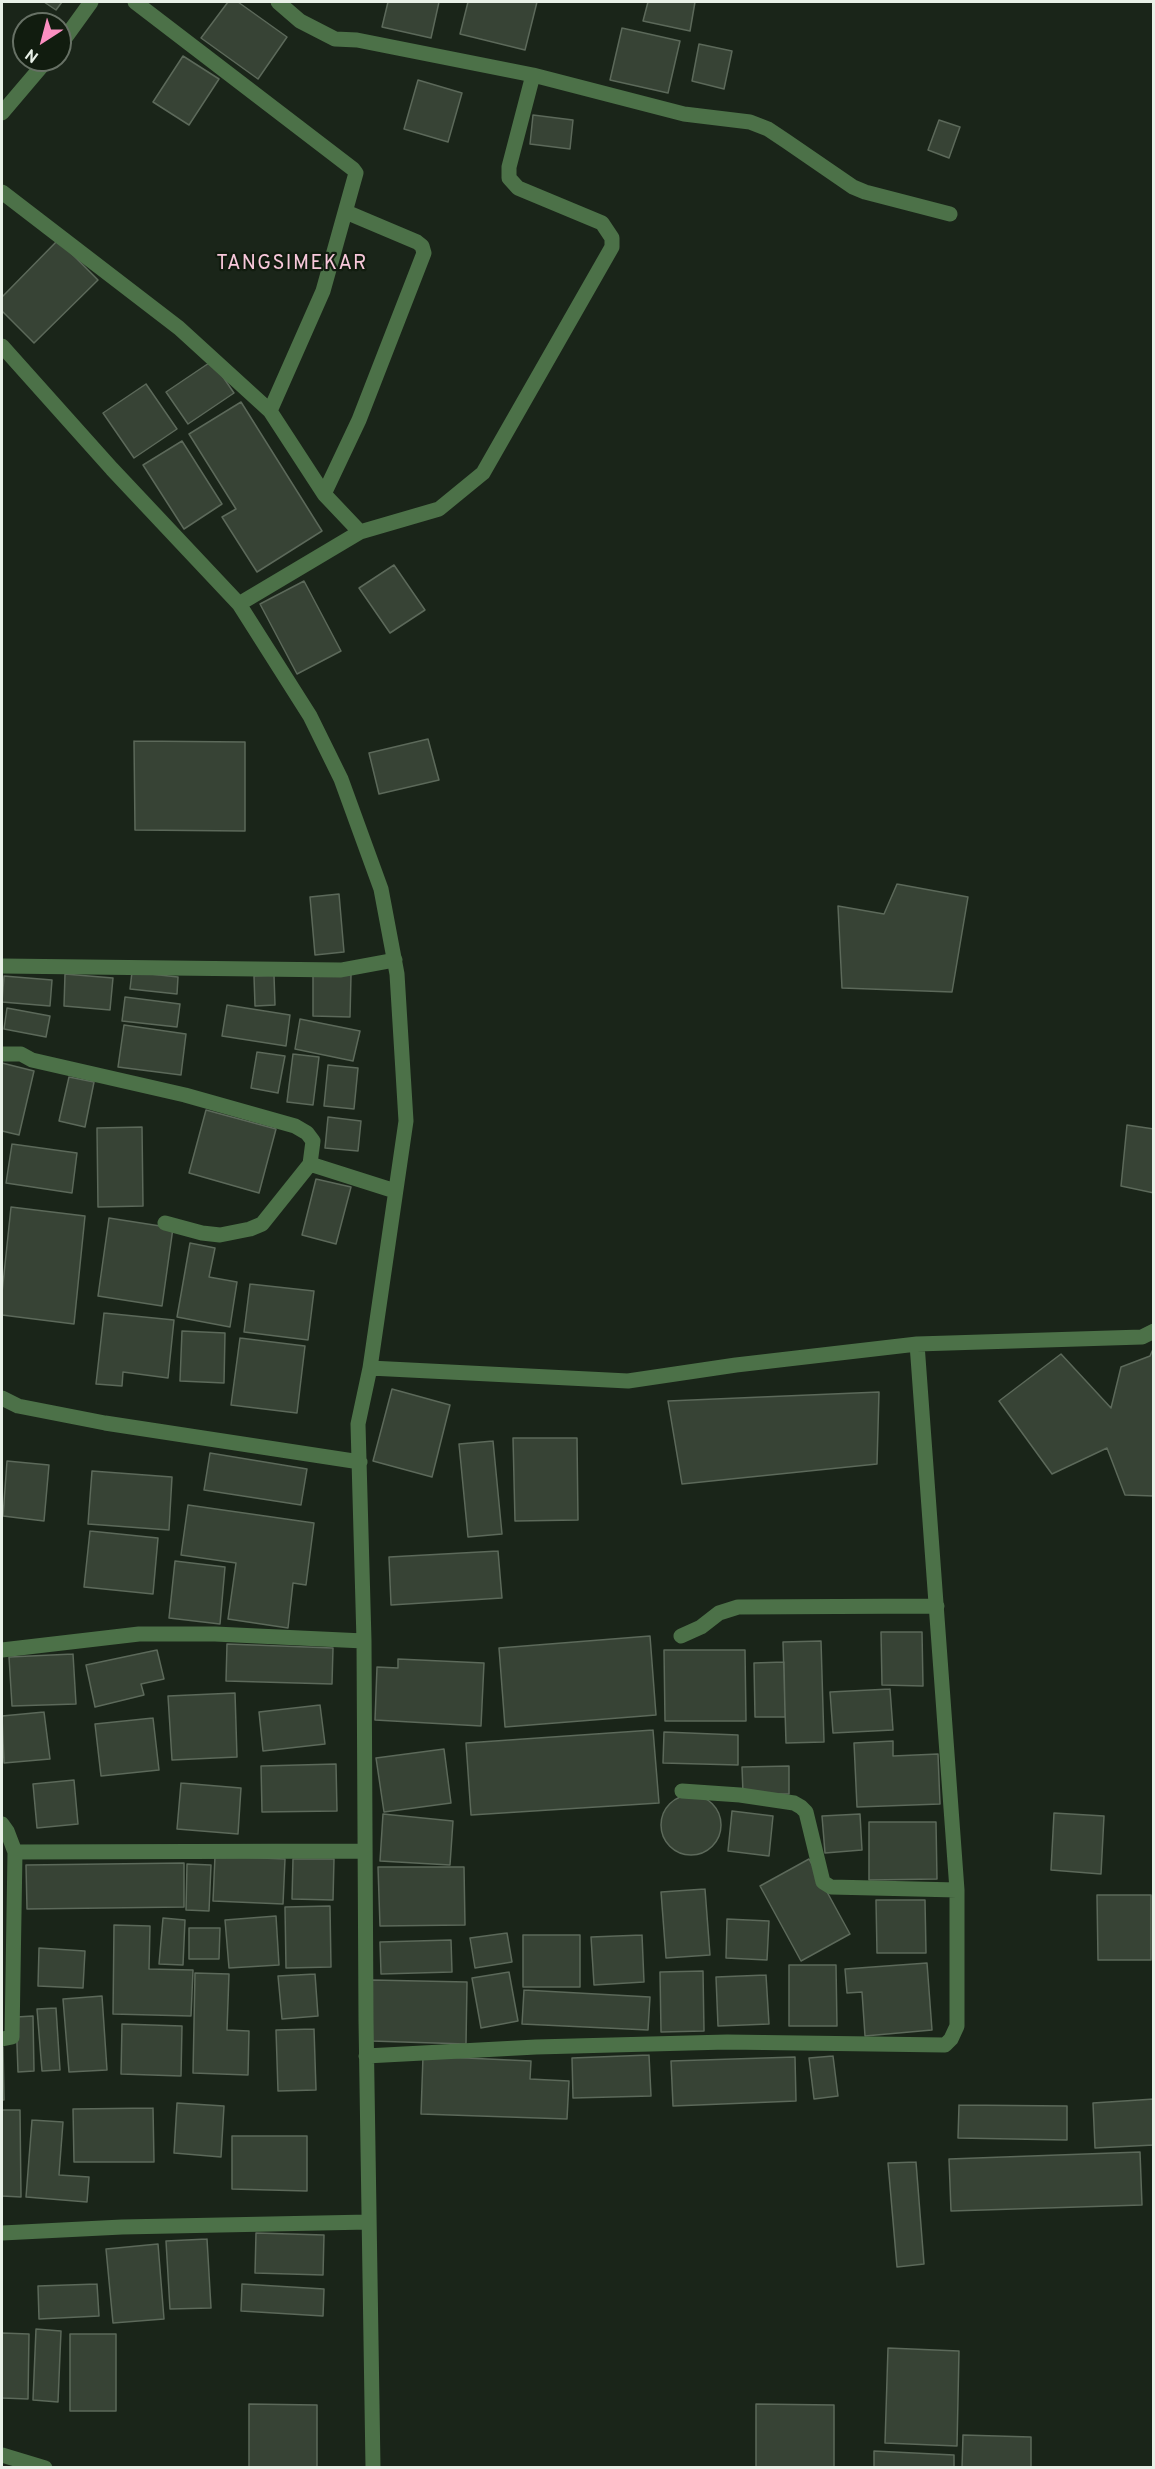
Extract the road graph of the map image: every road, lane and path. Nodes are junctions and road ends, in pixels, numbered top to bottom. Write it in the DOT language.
graph roads {
  1 [pos="91,2"];
  2 [pos="135,2"];
  3 [pos="278,2"];
  4 [pos="72,28"];
  5 [pos="38,72"];
  6 [pos="533,75"];
  7 [pos="2,113"];
  8 [pos="2,192"];
  9 [pos="346,213"];
  10 [pos="950,214"];
  11 [pos="2,346"];
  12 [pos="270,411"];
  13 [pos="324,494"];
  14 [pos="360,532"];
  15 [pos="239,603"];
  16 [pos="395,960"];
  17 [pos="2,966"];
  18 [pos="2,1054"];
  19 [pos="310,1164"];
  20 [pos="395,1191"];
  21 [pos="165,1223"];
  22 [pos="1154,1331"];
  23 [pos="916,1344"];
  24 [pos="370,1368"];
  25 [pos="2,1398"];
  26 [pos="360,1462"];
  27 [pos="937,1606"];
  28 [pos="681,1636"];
  29 [pos="364,1641"];
  30 [pos="2,1650"];
  31 [pos="682,1791"];
  32 [pos="2,1824"];
  33 [pos="365,1851"];
  34 [pos="15,1852"];
  35 [pos="957,1890"];
  36 [pos="2,2040"];
  37 [pos="366,2056"];
  38 [pos="369,2222"];
  39 [pos="2,2233"];
  40 [pos="2,2455"];
  41 [pos="45,2468"];
  42 [pos="373,2468"];
  1 -- 4 [label="street"];
  2 -- 9 [label="street"];
  3 -- 6 [label="street"];
  5 -- 7 [label="street"];
  6 -- 10 [label="street"];
  6 -- 14 [label="street"];
  8 -- 12 [label="street"];
  9 -- 12 [label="street"];
  9 -- 13 [label="street"];
  11 -- 15 [label="street"];
  12 -- 13 [label="street"];
  13 -- 14 [label="street"];
  14 -- 15 [label="street"];
  15 -- 16 [label="street"];
  16 -- 17 [label="street"];
  16 -- 20 [label="street"];
  18 -- 19 [label="street"];
  19 -- 20 [label="street"];
  19 -- 21 [label="street"];
  20 -- 24 [label="street"];
  22 -- 23 [label="street"];
  23 -- 24 [label="street"];
  23 -- 27 [label="street"];
  24 -- 26 [label="street"];
  25 -- 26 [label="street"];
  26 -- 29 [label="street"];
  27 -- 28 [label="street"];
  27 -- 35 [label="street"];
  29 -- 30 [label="street"];
  29 -- 33 [label="street"];
  31 -- 35 [label="street"];
  32 -- 34 [label="street"];
  33 -- 34 [label="street"];
  33 -- 37 [label="street"];
  34 -- 36 [label="street"];
  35 -- 37 [label="street"];
  37 -- 38 [label="street"];
  38 -- 39 [label="street"];
  38 -- 42 [label="street"];
  40 -- 41 [label="street"];
}
